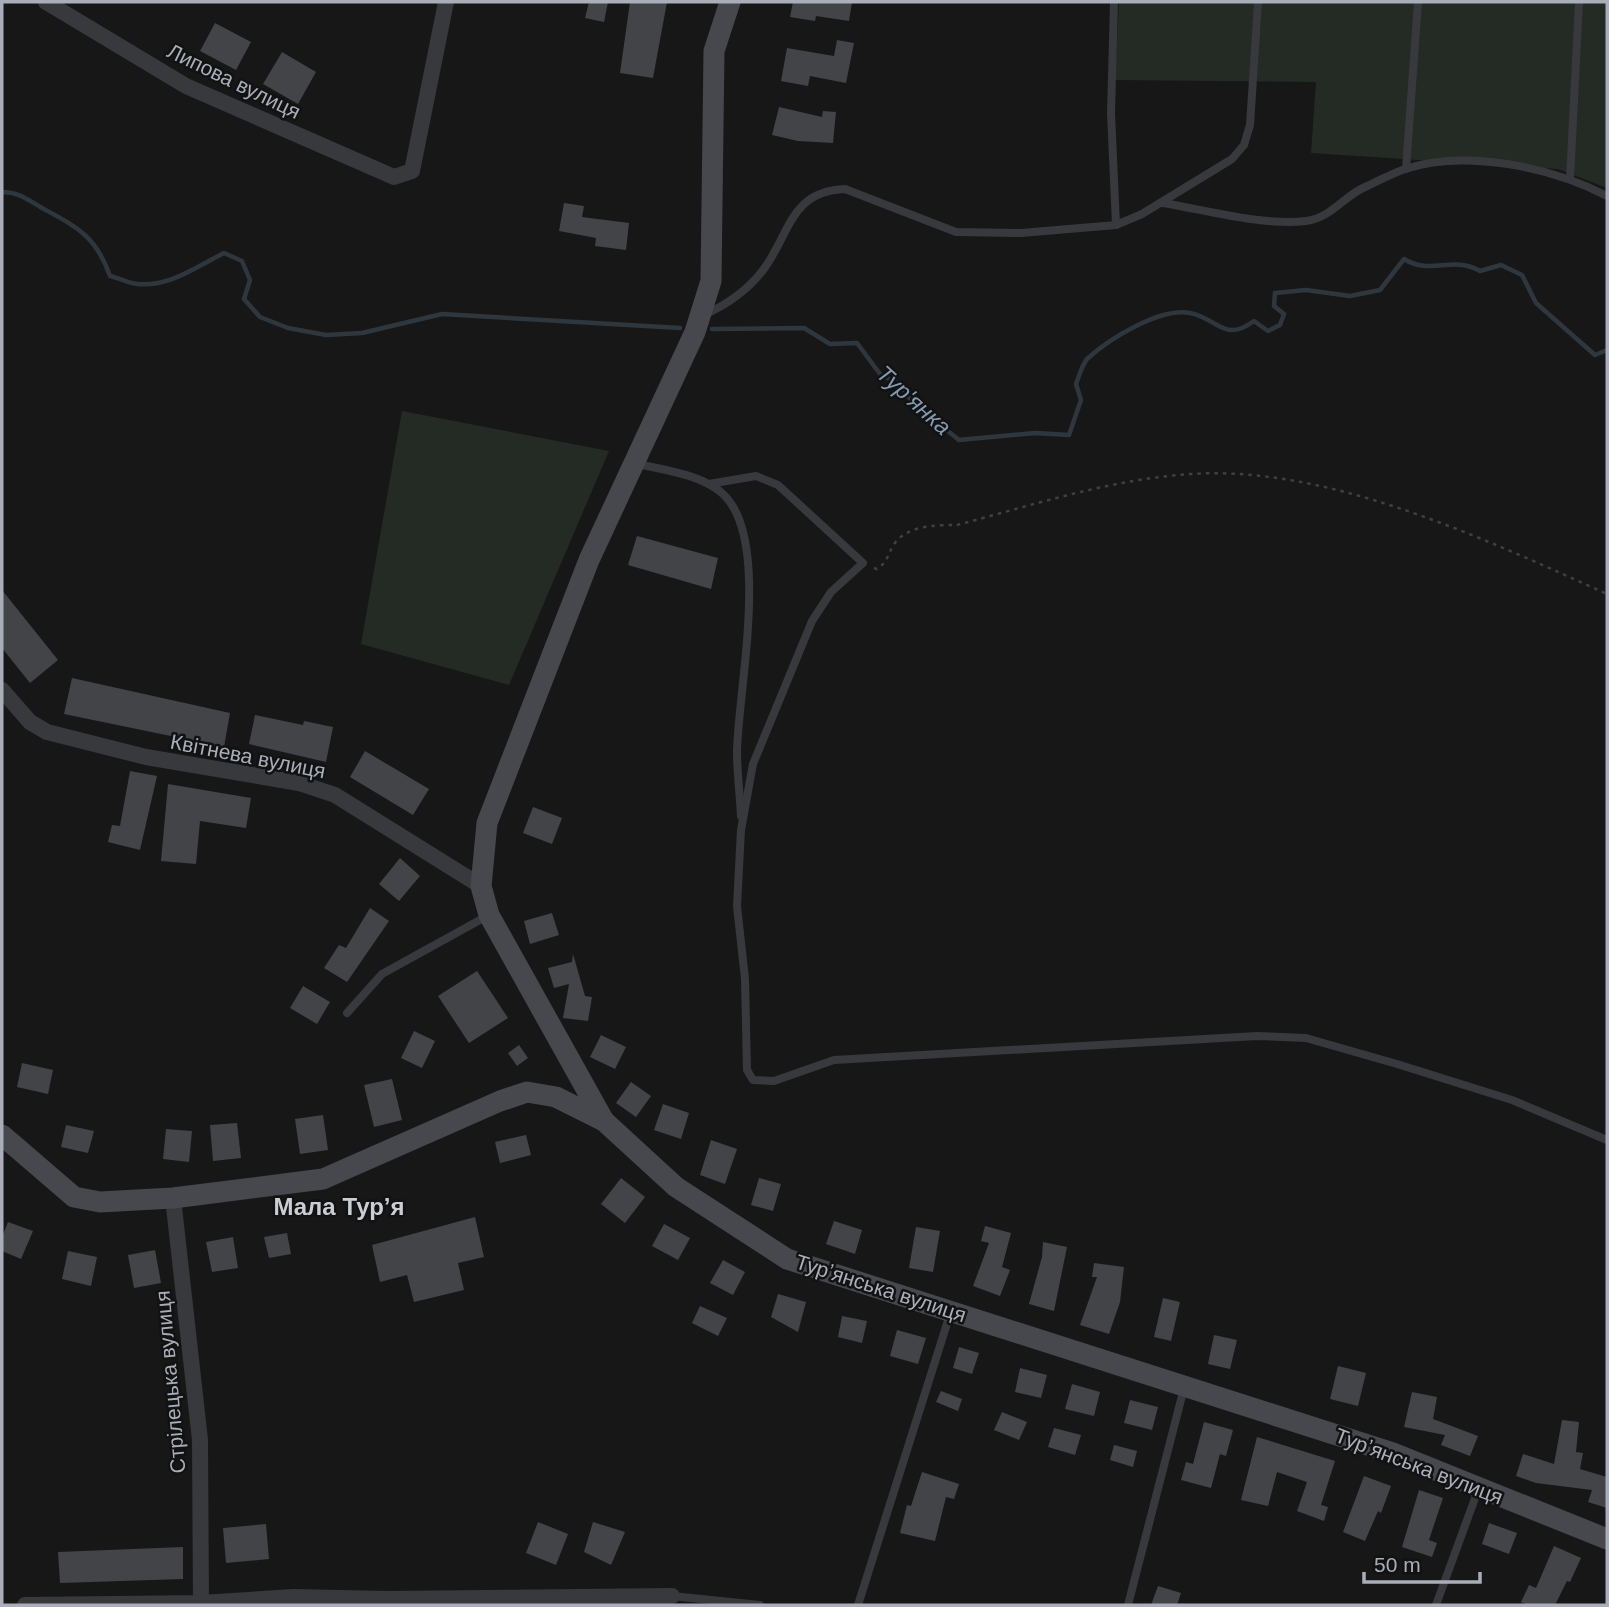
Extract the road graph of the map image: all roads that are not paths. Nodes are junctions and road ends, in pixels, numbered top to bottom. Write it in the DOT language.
graph roads {
  1 [pos="46,2"];
  2 [pos="446,2"];
  3 [pos="730,2"];
  4 [pos="1115,2"];
  5 [pos="1258,2"];
  6 [pos="1418,2"];
  7 [pos="1579,2"];
  8 [pos="1406,169"];
  9 [pos="1570,179"];
  10 [pos="1607,195"];
  11 [pos="1161,203"];
  12 [pos="1116,225"];
  13 [pos="700,317"];
  14 [pos="633,463"];
  15 [pos="709,484"];
  16 [pos="2,690"];
  17 [pos="741,830"];
  18 [pos="481,886"];
  19 [pos="489,915"];
  20 [pos="347,1013"];
  21 [pos="604,1121"];
  22 [pos="2,1135"];
  23 [pos="1607,1140"];
  24 [pos="173,1198"];
  25 [pos="951,1311"];
  26 [pos="1184,1385"];
  27 [pos="1479,1488"];
  28 [pos="1607,1539"];
  29 [pos="671,1596"];
  30 [pos="201,1604"];
  31 [pos="25,1605"];
  32 [pos="760,1605"];
  33 [pos="858,1605"];
  34 [pos="1128,1605"];
  35 [pos="1436,1605"];
  1 -- 2 [label="street, Липова вулиця"];
  3 -- 13 [label="street"];
  4 -- 12 [label="lane"];
  5 -- 11 [label="lane"];
  6 -- 8 [label="lane"];
  7 -- 9 [label="lane"];
  8 -- 9 [label="lane"];
  8 -- 11 [label="lane"];
  9 -- 10 [label="lane"];
  11 -- 12 [label="lane"];
  12 -- 13 [label="lane"];
  13 -- 14 [label="street"];
  14 -- 15 [label="lane"];
  14 -- 18 [label="street"];
  15 -- 17 [label="lane"];
  15 -- 17 [label="lane"];
  16 -- 18 [label="street, Квітнева вулиця"];
  17 -- 23 [label="lane"];
  18 -- 19 [label="street"];
  19 -- 20 [label="lane"];
  19 -- 21 [label="street"];
  21 -- 24 [label="street, Турʼянська вулиця"];
  21 -- 25 [label="street, Турʼянська вулиця"];
  22 -- 24 [label="street, Турʼянська вулиця"];
  24 -- 30 [label="street, Стрілецька вулиця"];
  25 -- 26 [label="street, Турʼянська вулиця"];
  25 -- 33 [label="lane"];
  26 -- 27 [label="street, Турʼянська вулиця"];
  26 -- 34 [label="lane"];
  27 -- 28 [label="street, Турʼянська вулиця"];
  27 -- 35 [label="lane"];
  29 -- 30 [label="street"];
  29 -- 32 [label="lane"];
  30 -- 31 [label="street"];
}
